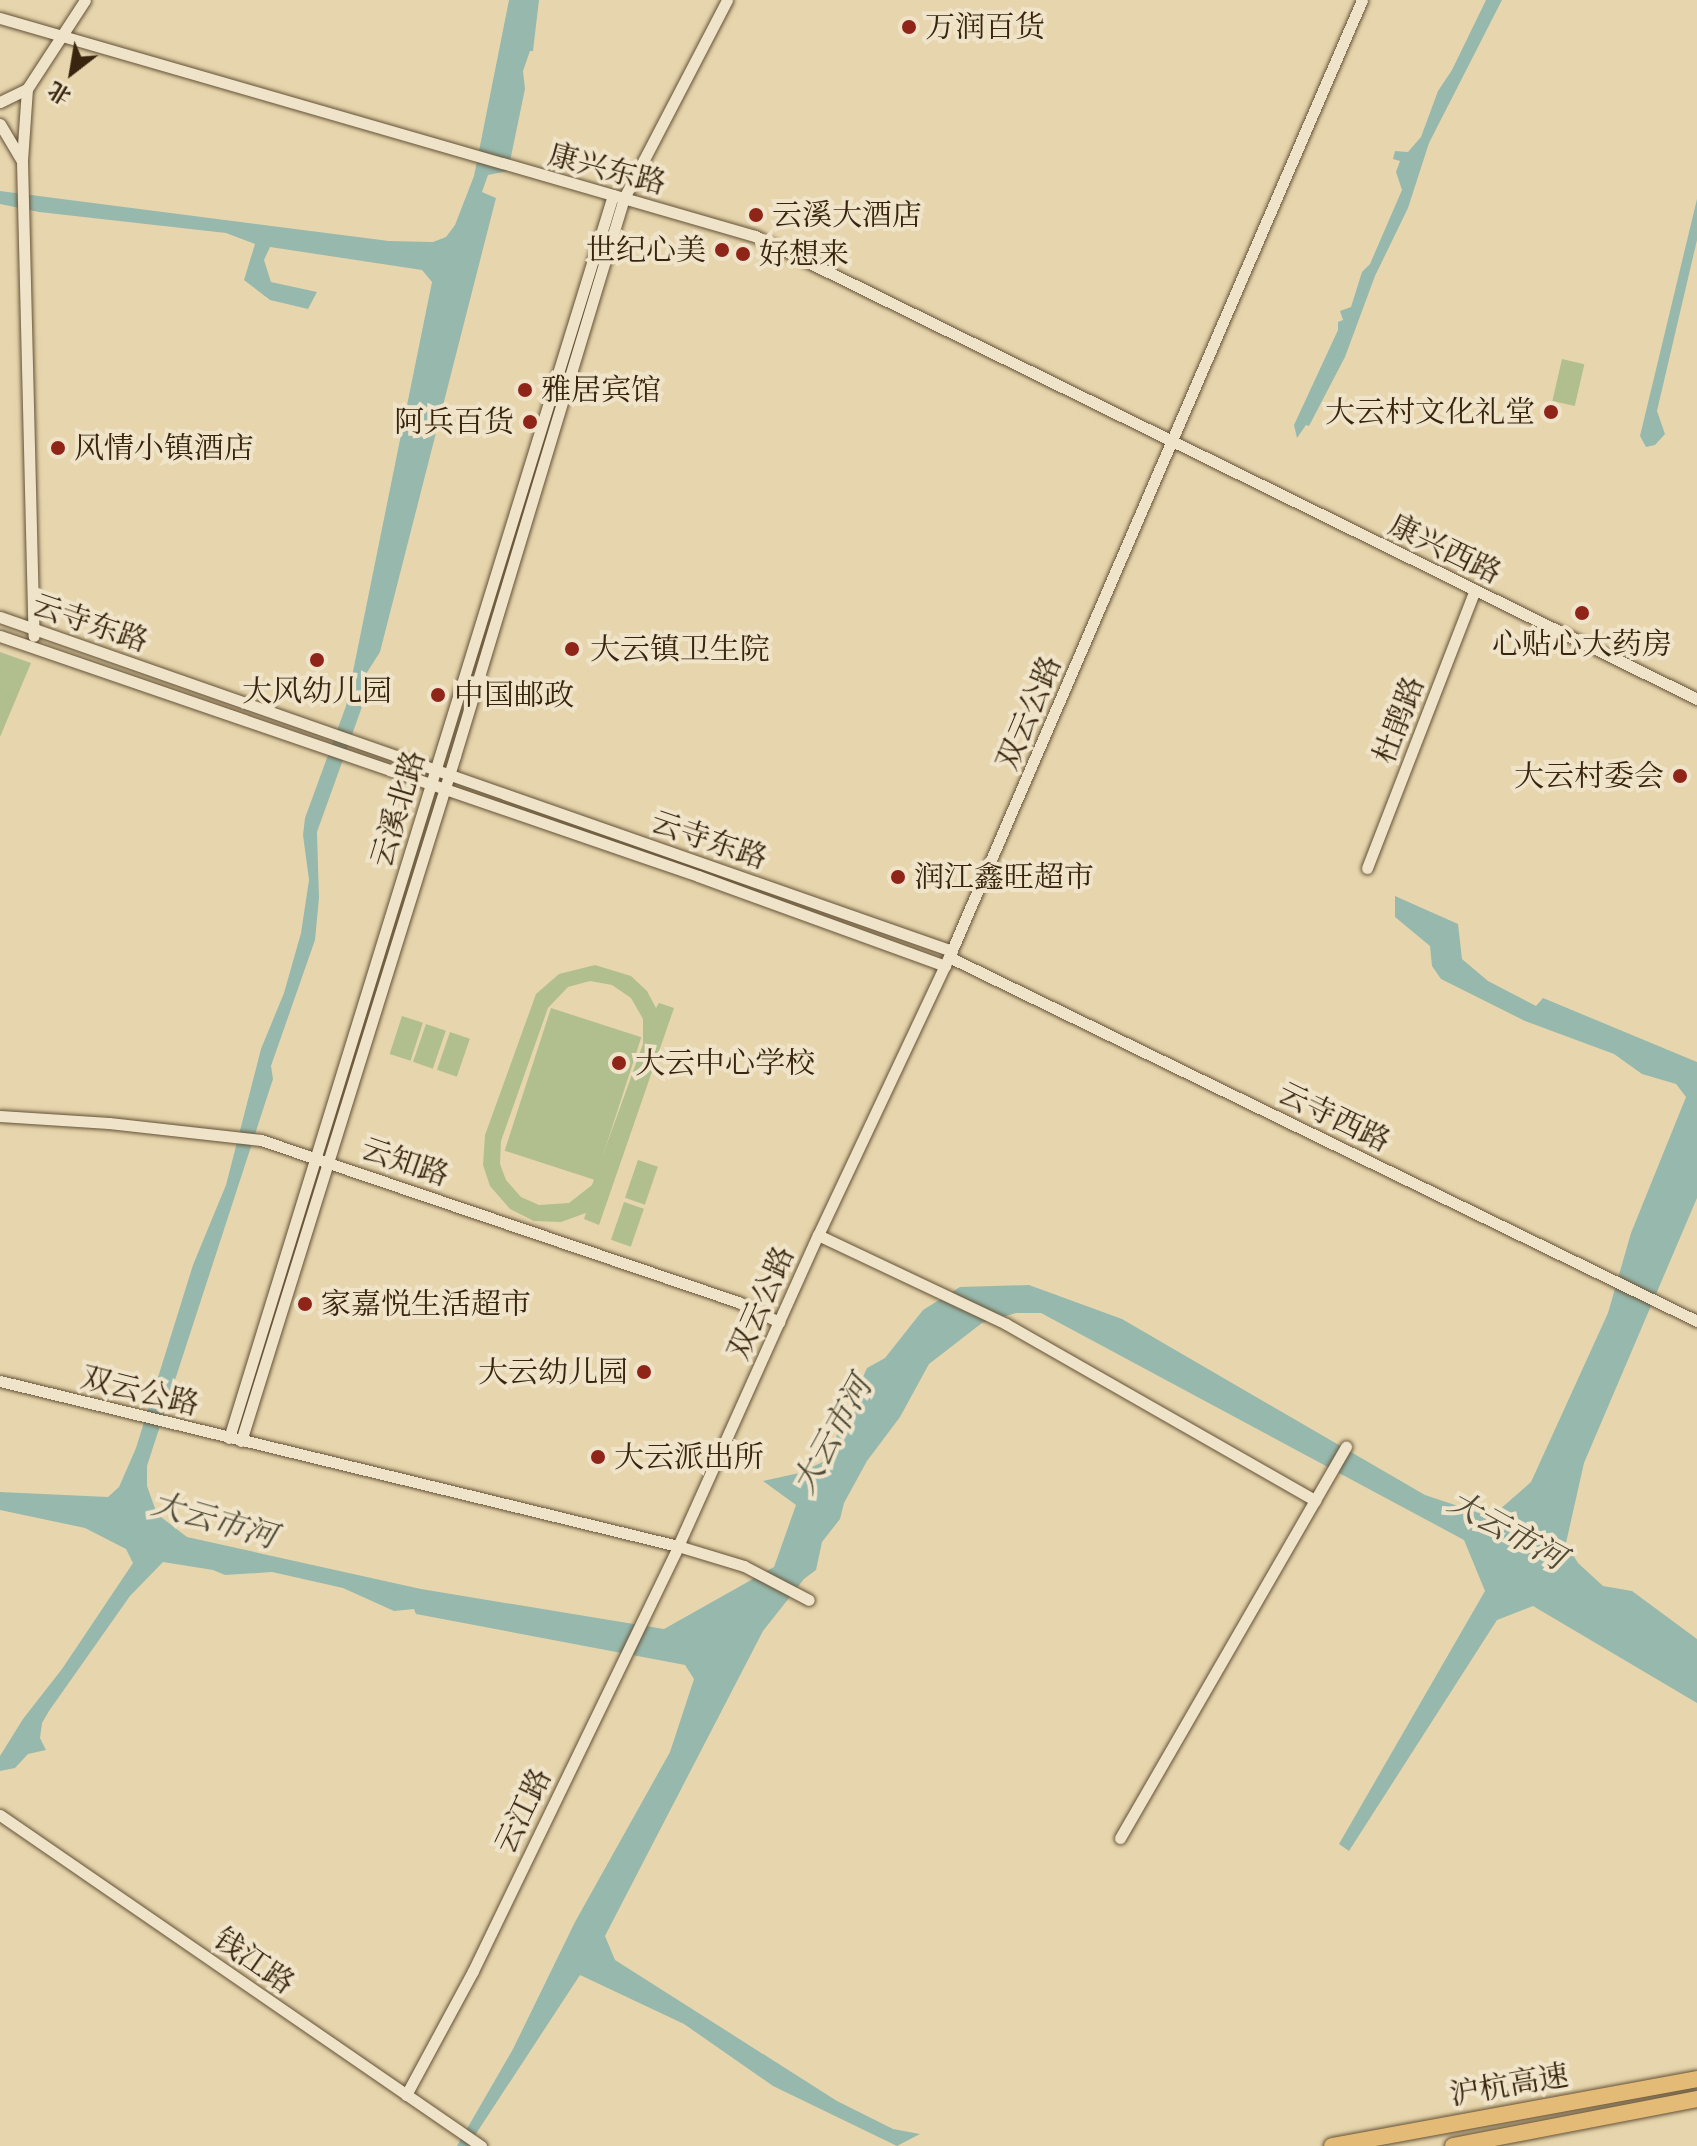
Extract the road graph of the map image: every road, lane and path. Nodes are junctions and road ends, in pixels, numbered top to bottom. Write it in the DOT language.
graph roads {
  1 [pos="85,0"];
  2 [pos="727,0"];
  3 [pos="1362,0"];
  4 [pos="0,18"];
  5 [pos="62,37"];
  6 [pos="27,89"];
  7 [pos="0,102"];
  8 [pos="0,124"];
  9 [pos="22,161"];
  10 [pos="619,196"];
  11 [pos="1172,442"];
  12 [pos="1475,590"];
  13 [pos="0,617"];
  14 [pos="34,630"];
  15 [pos="0,636"];
  16 [pos="34,648"];
  17 [pos="1697,699"];
  18 [pos="435,770"];
  19 [pos="449,776"];
  20 [pos="430,785"];
  21 [pos="444,791"];
  22 [pos="1367,868"];
  23 [pos="949,958"];
  24 [pos="0,1116"];
  25 [pos="316,1157"];
  26 [pos="328,1161"];
  27 [pos="818,1235"];
  28 [pos="1697,1321"];
  29 [pos="779,1322"];
  30 [pos="0,1381"];
  31 [pos="235,1440"];
  32 [pos="1346,1447"];
  33 [pos="1315,1500"];
  34 [pos="678,1546"];
  35 [pos="809,1600"];
  36 [pos="0,1815"];
  37 [pos="1120,1838"];
  38 [pos="1697,2079"];
  39 [pos="406,2095"];
  40 [pos="1697,2099"];
  41 [pos="481,2146"];
  42 [pos="1332,2146"];
  43 [pos="1453,2146"];
  1 -- 5 [label="street"];
  2 -- 10 [label="street"];
  3 -- 11 [label="street, 双云公路"];
  4 -- 5 [label="street, 康兴东路"];
  5 -- 6 [label="street"];
  5 -- 10 [label="street, 康兴东路"];
  6 -- 7 [label="street"];
  6 -- 9 [label="street"];
  8 -- 9 [label="street"];
  9 -- 14 [label="street"];
  10 -- 11 [label="street, 康兴东路"];
  10 -- 18 [label="street, 云溪北路"];
  10 -- 19 [label="street, 云溪北路"];
  11 -- 12 [label="street, 康兴西路"];
  11 -- 23 [label="street, 双云公路"];
  12 -- 17 [label="street, 康兴西路"];
  12 -- 22 [label="street, 杜鹃路"];
  13 -- 14 [label="street, 云寺东路"];
  14 -- 16 [label="street"];
  14 -- 18 [label="street, 云寺东路"];
  15 -- 16 [label="street, 云寺东路"];
  16 -- 20 [label="street, 云寺东路"];
  18 -- 19 [label="street, 云寺东路"];
  18 -- 20 [label="street, 云溪北路"];
  19 -- 21 [label="street, 云溪北路"];
  19 -- 23 [label="street, 云寺东路"];
  20 -- 21 [label="street, 云寺东路"];
  20 -- 25 [label="street, 云溪北路"];
  21 -- 23 [label="street, 云寺东路"];
  21 -- 26 [label="street, 云溪北路"];
  23 -- 27 [label="street, 双云公路"];
  23 -- 28 [label="street, 云寺西路"];
  24 -- 25 [label="street, 云知路"];
  25 -- 26 [label="street, 云知路"];
  25 -- 31 [label="street, 云溪北路"];
  26 -- 29 [label="street, 云知路"];
  26 -- 31 [label="street, 云溪北路"];
  27 -- 29 [label="street, 双云公路"];
  27 -- 33 [label="street"];
  29 -- 34 [label="street, 双云公路"];
  30 -- 31 [label="street, 双云公路"];
  31 -- 34 [label="street, 双云公路"];
  32 -- 33 [label="street"];
  33 -- 37 [label="street"];
  34 -- 35 [label="street"];
  34 -- 39 [label="street, 云江路"];
  36 -- 39 [label="street, 钱江路"];
  38 -- 42 [label="highway, 沪杭高速"];
  39 -- 41 [label="street, 钱江路"];
  40 -- 43 [label="highway, 沪杭高速"];
}
